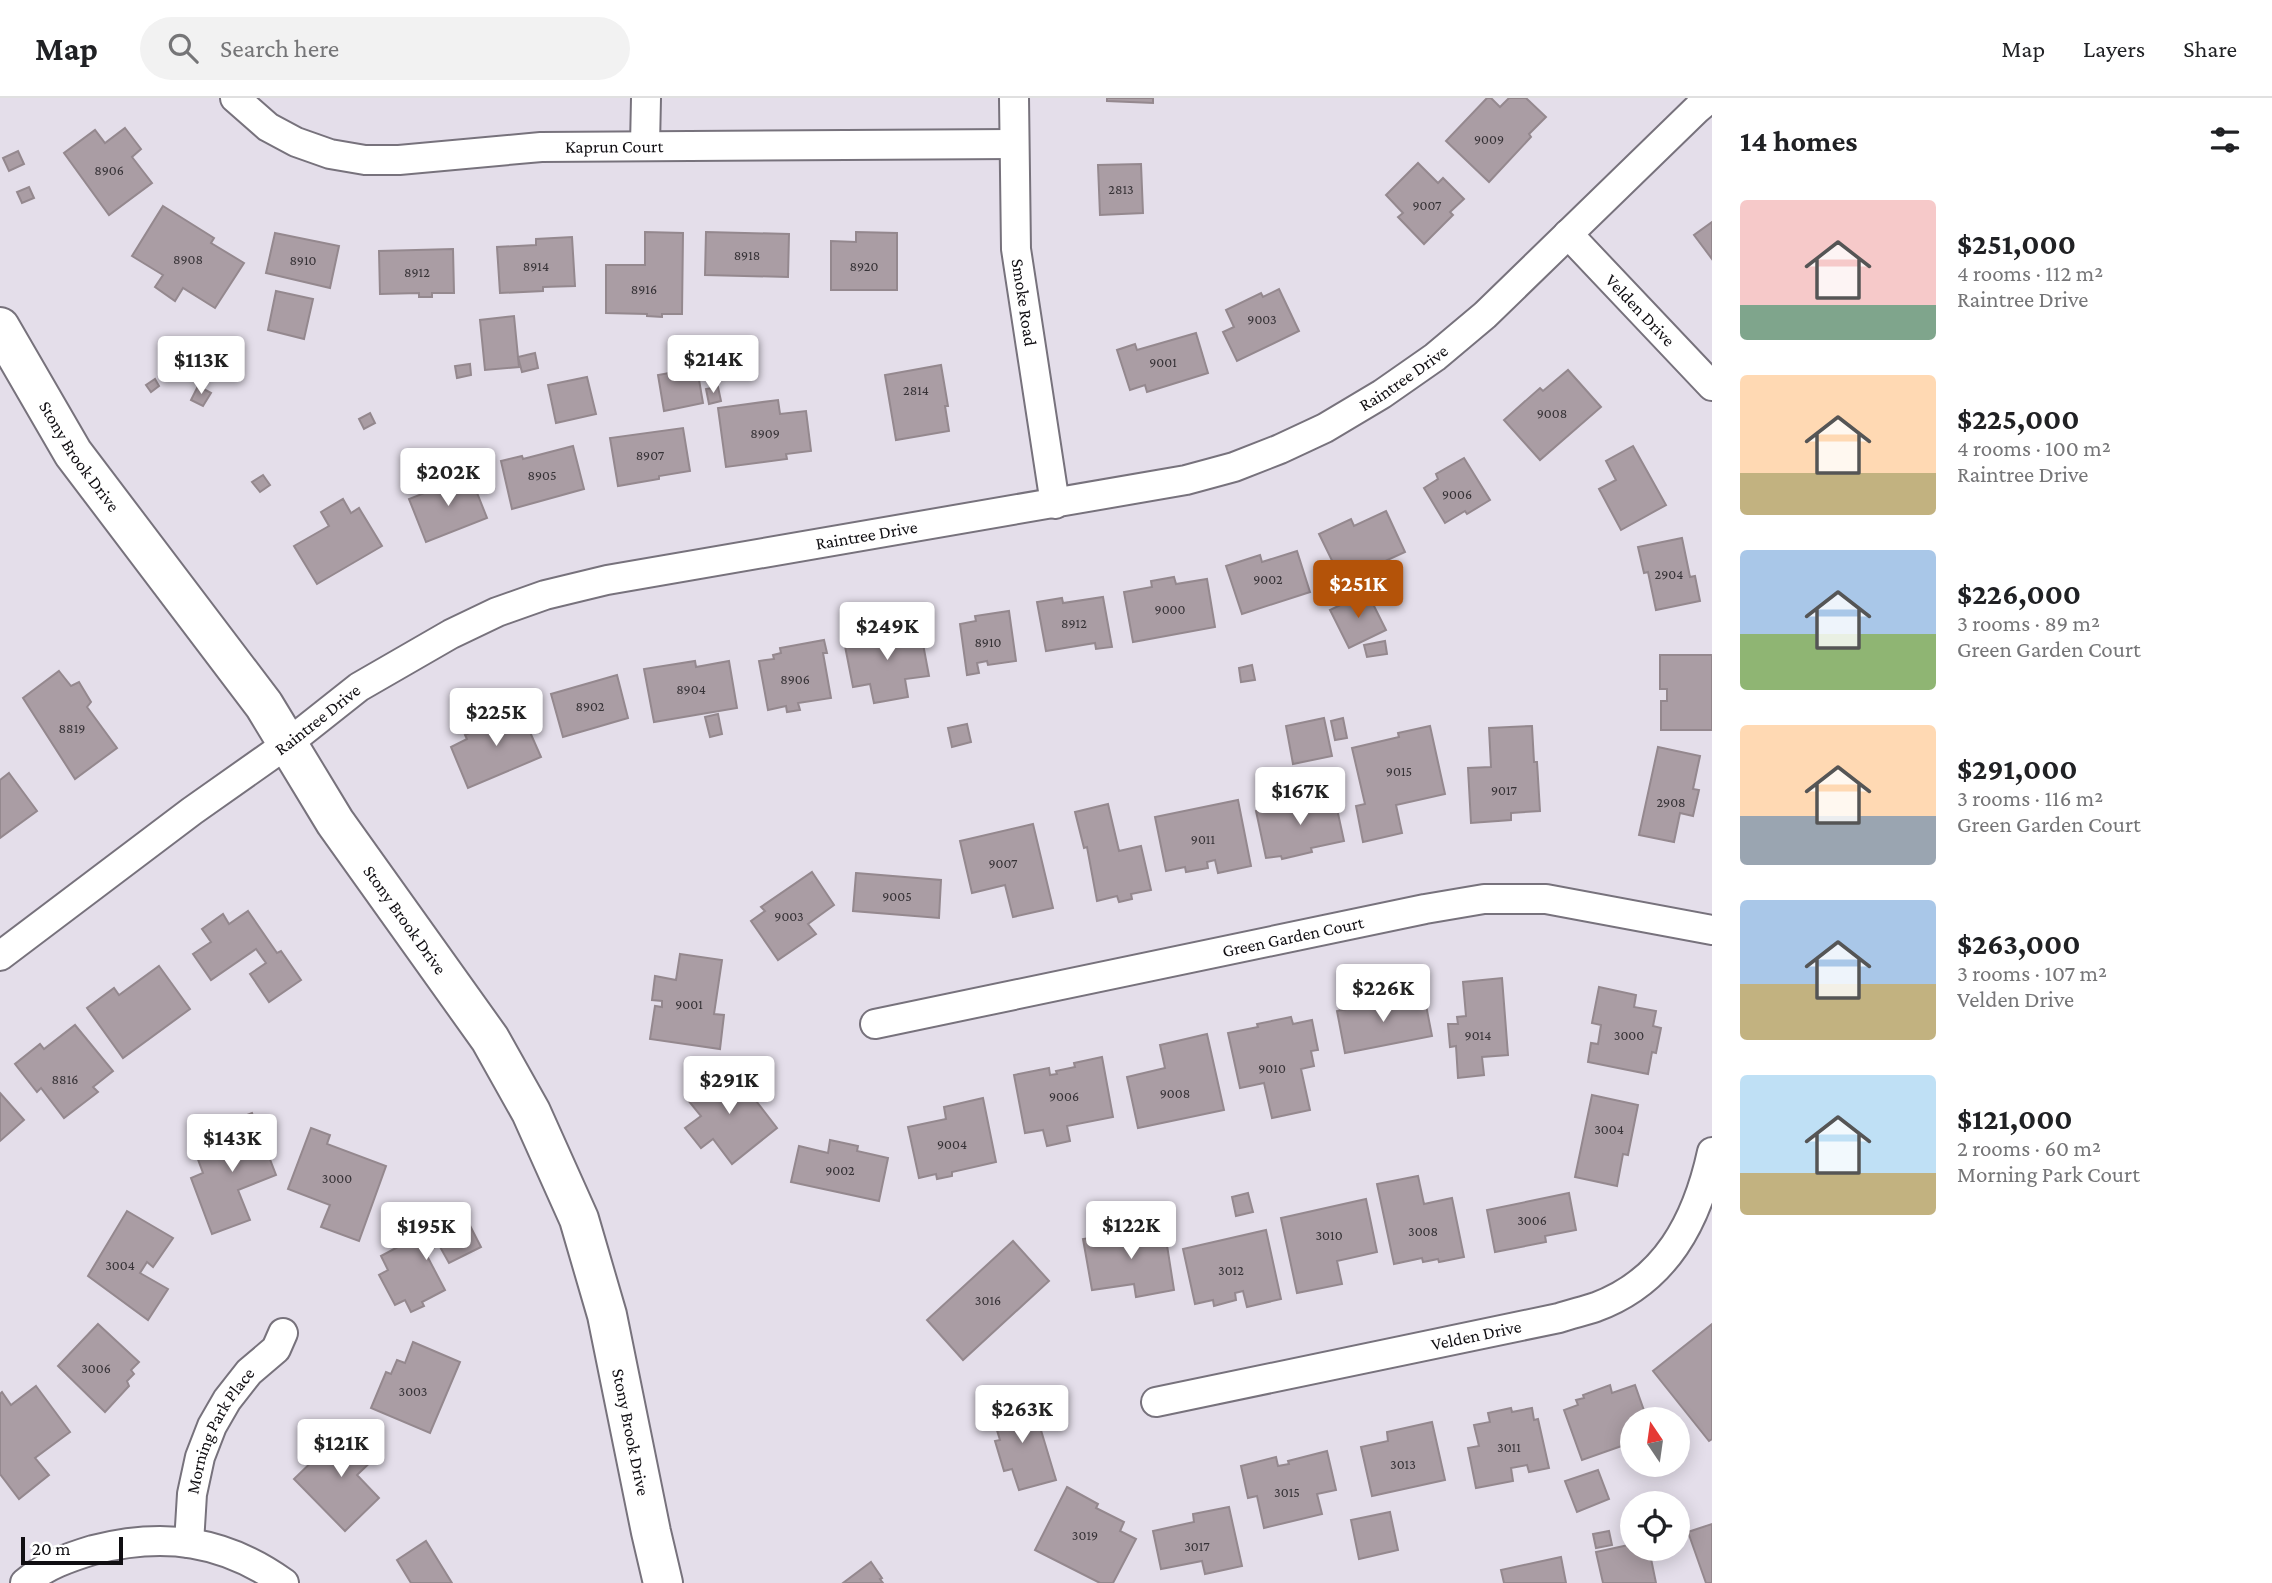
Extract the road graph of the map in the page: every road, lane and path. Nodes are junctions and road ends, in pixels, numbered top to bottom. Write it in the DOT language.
graph roads {
  1 [pos="235,98"];
  2 [pos="646,98"];
  3 [pos="1014,98"];
  4 [pos="1710,98"];
  5 [pos="1013,144"];
  6 [pos="645,145"];
  7 [pos="1568,234"];
  8 [pos="0,327"];
  9 [pos="1712,386"];
  10 [pos="1055,504"];
  11 [pos="287,744"];
  12 [pos="1712,930"];
  13 [pos="0,956"];
  14 [pos="875,1024"];
  15 [pos="1712,1152"];
  16 [pos="283,1333"];
  17 [pos="1156,1402"];
  18 [pos="189,1543"];
  19 [pos="25,1583"];
  20 [pos="284,1583"];
  21 [pos="663,1583"];
  1 -- 6 [label="street, Kaprun Court"];
  2 -- 6 [label="street"];
  3 -- 5 [label="street, Smoke Road"];
  4 -- 7 [label="street, Raintree Drive"];
  5 -- 6 [label="street, Kaprun Court"];
  5 -- 10 [label="street, Smoke Road"];
  7 -- 9 [label="street, Velden Drive"];
  7 -- 10 [label="street, Raintree Drive"];
  8 -- 11 [label="street, Stony Brook Drive"];
  10 -- 11 [label="street, Raintree Drive"];
  11 -- 13 [label="street, Raintree Drive"];
  11 -- 21 [label="street, Stony Brook Drive"];
  12 -- 14 [label="street, Green Garden Court"];
  15 -- 17 [label="street, Velden Drive"];
  16 -- 18 [label="street, Morning Park Place"];
  18 -- 19 [label="street"];
  18 -- 20 [label="street"];
}
